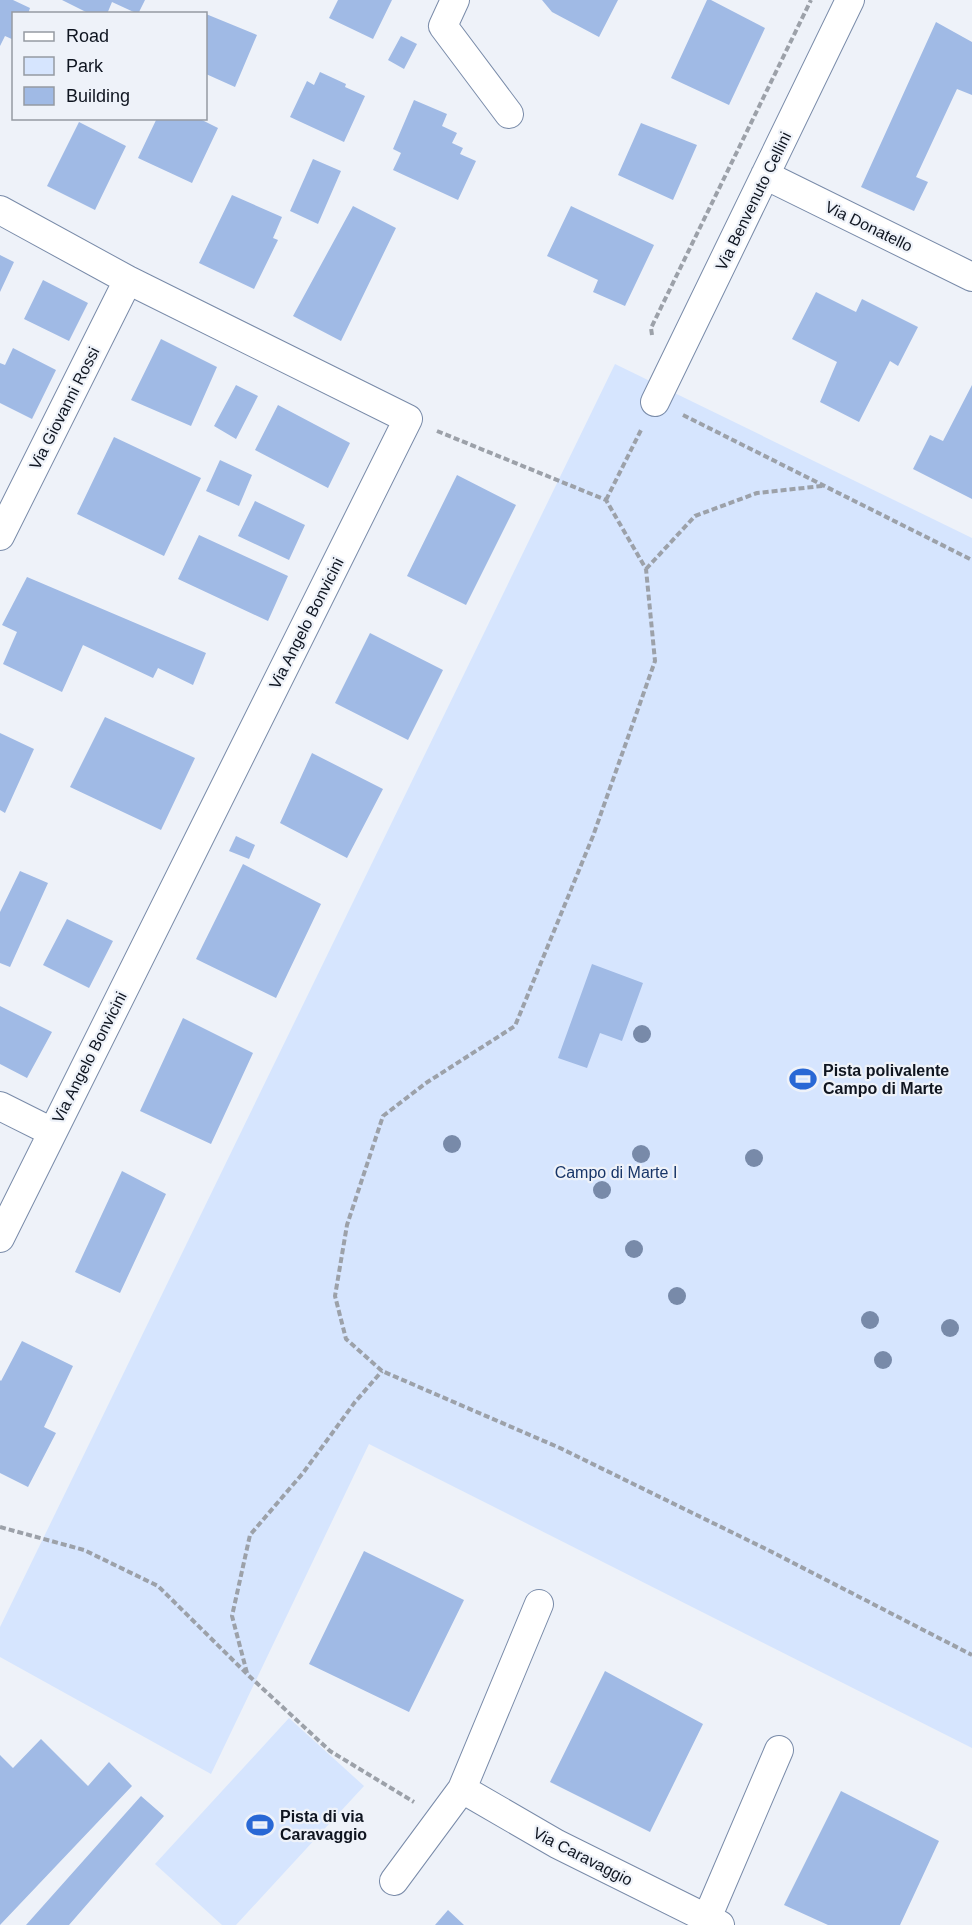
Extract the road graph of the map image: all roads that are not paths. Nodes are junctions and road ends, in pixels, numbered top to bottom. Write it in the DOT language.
graph roads {
  1 [pos="456,0"];
  2 [pos="850,0"];
  3 [pos="508,114"];
  4 [pos="765,175"];
  5 [pos="0,210"];
  6 [pos="972,277"];
  7 [pos="128,279"];
  8 [pos="655,402"];
  9 [pos="0,536"];
  10 [pos="0,1106"];
  11 [pos="51,1132"];
  12 [pos="0,1238"];
  13 [pos="539,1604"];
  14 [pos="779,1750"];
  15 [pos="462,1789"];
  16 [pos="394,1881"];
  17 [pos="714,1922"];
  1 -- 3 [label="street"];
  2 -- 4 [label="street, Via Benvenuto Cellini"];
  4 -- 6 [label="street, Via Donatello"];
  4 -- 8 [label="street, Via Benvenuto Cellini"];
  5 -- 7 [label="street"];
  7 -- 9 [label="street, Via Giovanni Rossi"];
  7 -- 11 [label="street, Via Angelo Bonvicini"];
  10 -- 11 [label="street"];
  11 -- 12 [label="street, Via Angelo Bonvicini"];
  13 -- 15 [label="street"];
  14 -- 17 [label="street, Via Caravaggio"];
  15 -- 16 [label="street"];
  15 -- 17 [label="street, Via Caravaggio"];
}
